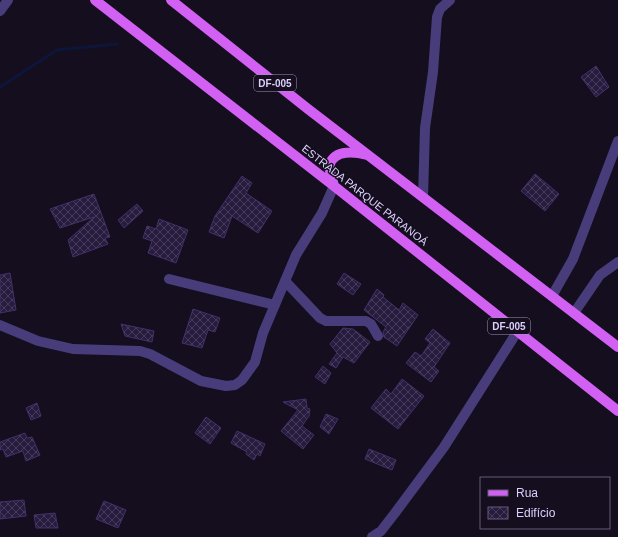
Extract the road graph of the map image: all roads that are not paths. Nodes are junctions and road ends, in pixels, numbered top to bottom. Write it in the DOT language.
graph roads {
  1 [pos="8,0"];
  2 [pos="95,0"];
  3 [pos="172,0"];
  4 [pos="450,0"];
  5 [pos="0,11"];
  6 [pos="618,141"];
  7 [pos="369,155"];
  8 [pos="334,186"];
  9 [pos="424,197"];
  10 [pos="618,262"];
  11 [pos="169,279"];
  12 [pos="285,281"];
  13 [pos="552,296"];
  14 [pos="275,305"];
  15 [pos="574,313"];
  16 [pos="0,325"];
  17 [pos="517,332"];
  18 [pos="378,336"];
  19 [pos="618,347"];
  20 [pos="618,411"];
  21 [pos="372,537"];
  1 -- 5 [label="street"];
  2 -- 8 [label="main road, ESTRADA PARQUE PARANOÁ / DF-005"];
  3 -- 7 [label="main road, DF-005"];
  4 -- 9 [label="street"];
  6 -- 13 [label="street"];
  7 -- 8 [label="main road"];
  7 -- 9 [label="main road, DF-005"];
  8 -- 12 [label="street"];
  8 -- 17 [label="main road, ESTRADA PARQUE PARANOÁ / DF-005"];
  9 -- 13 [label="main road, DF-005"];
  10 -- 15 [label="street"];
  11 -- 14 [label="street"];
  12 -- 14 [label="street"];
  12 -- 18 [label="street"];
  13 -- 15 [label="main road, DF-005"];
  14 -- 16 [label="street"];
  15 -- 19 [label="main road, DF-005"];
  17 -- 20 [label="main road, ESTRADA PARQUE PARANOÁ / DF-005"];
  17 -- 21 [label="street"];
}
